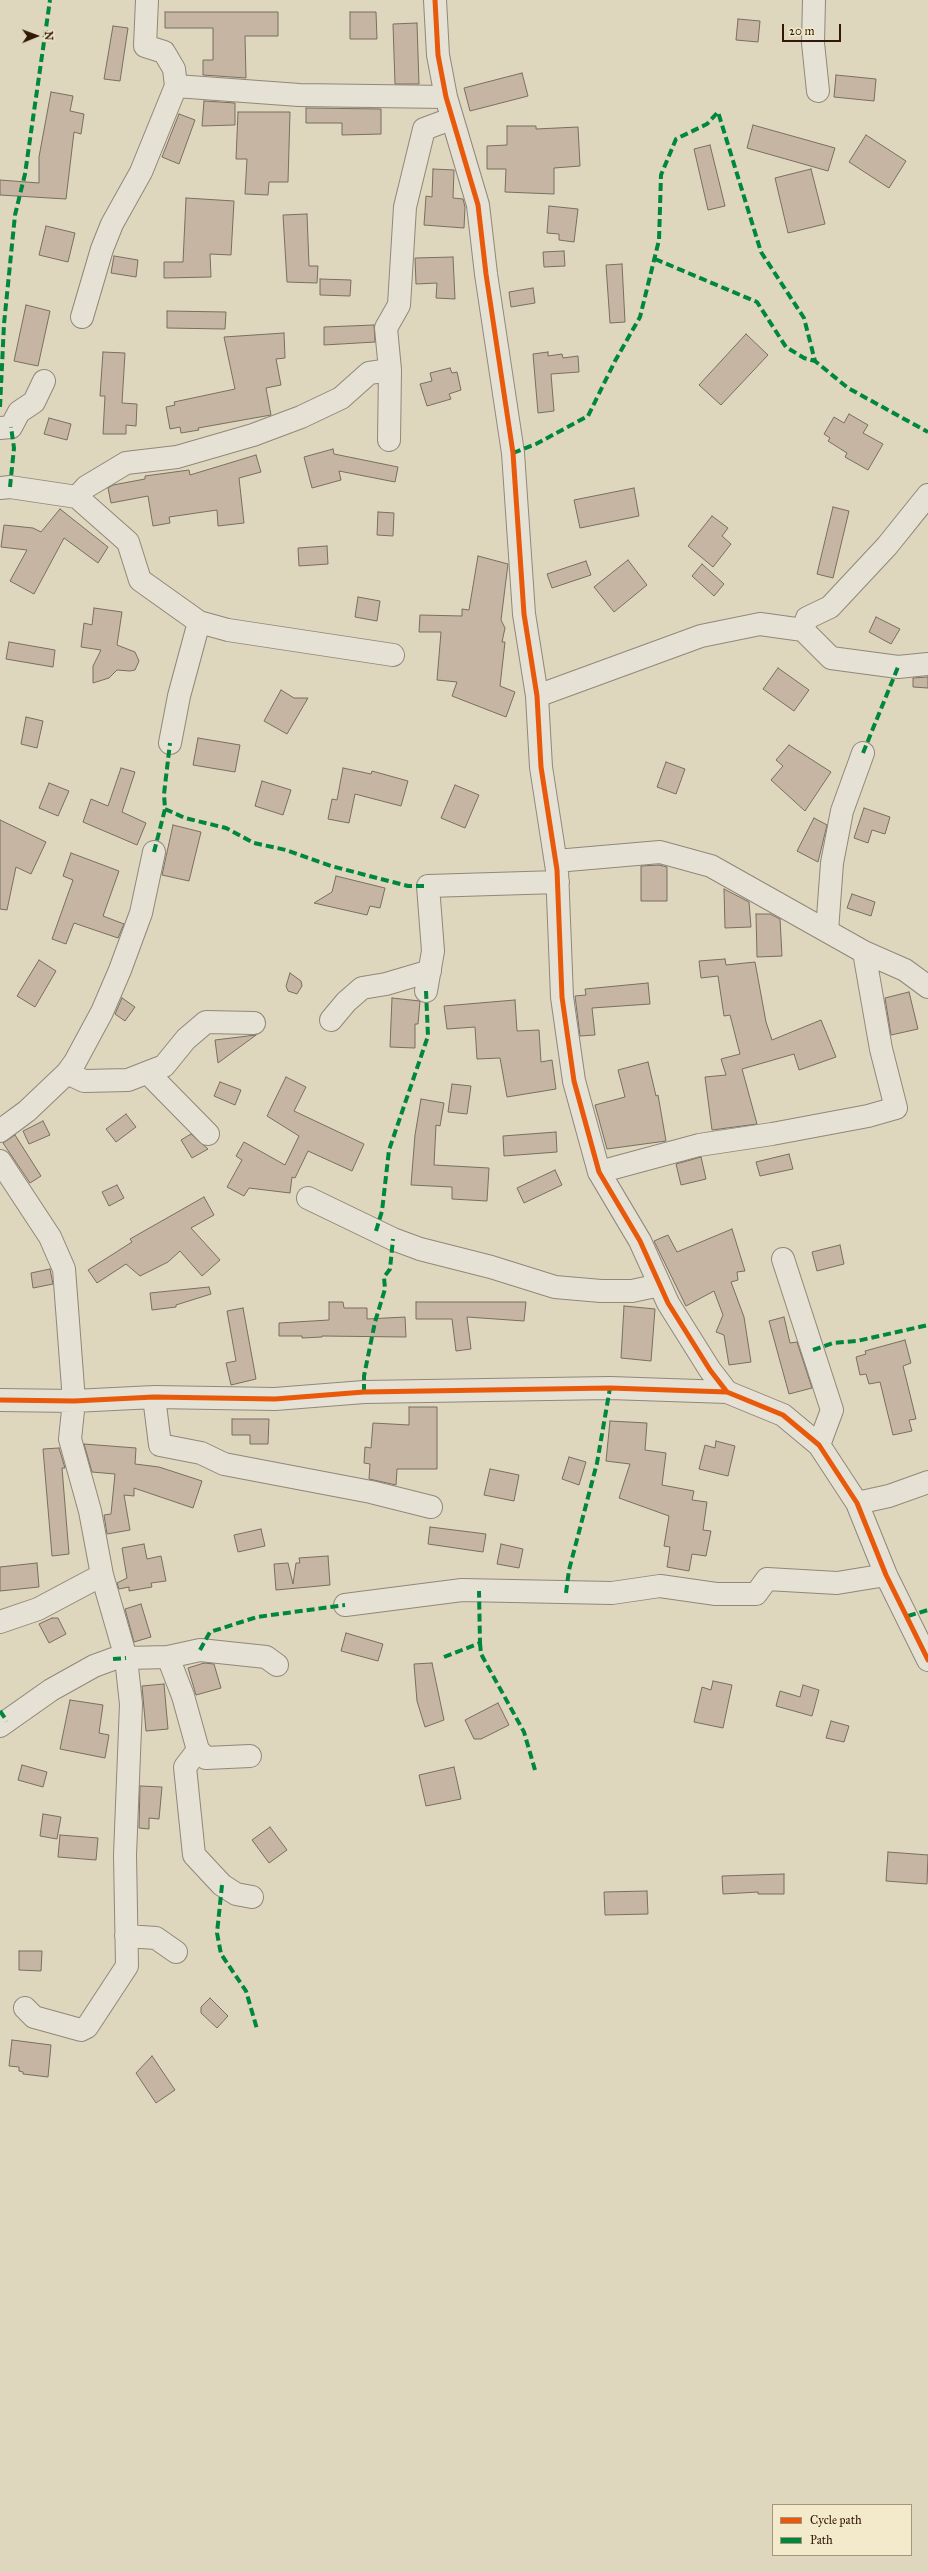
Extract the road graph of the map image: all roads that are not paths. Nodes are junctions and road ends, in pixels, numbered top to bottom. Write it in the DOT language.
graph roads {
  1 [pos="147,0"];
  2 [pos="435,0"];
  3 [pos="814,0"];
  4 [pos="176,86"];
  5 [pos="818,91"];
  6 [pos="446,98"];
  7 [pos="451,119"];
  8 [pos="82,317"];
  9 [pos="390,370"];
  10 [pos="44,381"];
  11 [pos="0,428"];
  12 [pos="389,440"];
  13 [pos="0,488"];
  14 [pos="928,495"];
  15 [pos="77,496"];
  16 [pos="199,622"];
  17 [pos="803,630"];
  18 [pos="393,655"];
  19 [pos="928,664"];
  20 [pos="537,696"];
  21 [pos="170,743"];
  22 [pos="863,753"];
  23 [pos="154,852"];
  24 [pos="557,871"];
  25 [pos="827,931"];
  26 [pos="864,952"];
  27 [pos="928,987"];
  28 [pos="331,1020"];
  29 [pos="254,1023"];
  30 [pos="67,1073"];
  31 [pos="148,1073"];
  32 [pos="0,1131"];
  33 [pos="208,1134"];
  34 [pos="0,1161"];
  35 [pos="599,1172"];
  36 [pos="308,1198"];
  37 [pos="783,1259"];
  38 [pos="660,1285"];
  39 [pos="727,1392"];
  40 [pos="154,1397"];
  41 [pos="0,1400"];
  42 [pos="74,1401"];
  43 [pos="819,1445"];
  44 [pos="928,1482"];
  45 [pos="857,1503"];
  46 [pos="431,1507"];
  47 [pos="102,1575"];
  48 [pos="886,1575"];
  49 [pos="345,1605"];
  50 [pos="0,1622"];
  51 [pos="168,1657"];
  52 [pos="120,1659"];
  53 [pos="928,1660"];
  54 [pos="277,1665"];
  55 [pos="0,1726"];
  56 [pos="198,1750"];
  57 [pos="250,1756"];
  58 [pos="252,1897"];
  59 [pos="126,1936"];
  60 [pos="176,1952"];
  61 [pos="25,2008"];
  1 -- 4 [label="street"];
  2 -- 6 [label="street"];
  3 -- 5 [label="street"];
  4 -- 6 [label="street"];
  4 -- 8 [label="street"];
  6 -- 7 [label="street"];
  7 -- 9 [label="street"];
  7 -- 20 [label="street"];
  9 -- 12 [label="street"];
  9 -- 15 [label="street"];
  10 -- 11 [label="street"];
  13 -- 15 [label="street"];
  14 -- 17 [label="street"];
  15 -- 16 [label="street"];
  16 -- 18 [label="street"];
  16 -- 21 [label="street"];
  17 -- 19 [label="street"];
  17 -- 20 [label="street"];
  20 -- 24 [label="street"];
  22 -- 25 [label="street"];
  23 -- 30 [label="street"];
  24 -- 25 [label="street"];
  24 -- 28 [label="street"];
  24 -- 35 [label="street"];
  25 -- 26 [label="street"];
  26 -- 27 [label="street"];
  26 -- 35 [label="street"];
  29 -- 31 [label="street"];
  30 -- 31 [label="street"];
  30 -- 32 [label="street"];
  31 -- 33 [label="street"];
  34 -- 42 [label="street"];
  35 -- 38 [label="street"];
  36 -- 38 [label="street"];
  37 -- 43 [label="street"];
  38 -- 39 [label="street"];
  39 -- 40 [label="street"];
  39 -- 43 [label="street"];
  40 -- 42 [label="street"];
  40 -- 46 [label="street"];
  41 -- 42 [label="street"];
  42 -- 47 [label="street"];
  43 -- 45 [label="street"];
  44 -- 45 [label="street"];
  45 -- 48 [label="street"];
  47 -- 50 [label="street"];
  47 -- 52 [label="street"];
  48 -- 49 [label="street"];
  48 -- 53 [label="street"];
  51 -- 52 [label="street"];
  51 -- 54 [label="street"];
  51 -- 56 [label="street"];
  52 -- 55 [label="street"];
  52 -- 59 [label="street"];
  56 -- 57 [label="street"];
  56 -- 58 [label="street"];
  59 -- 60 [label="street"];
  59 -- 61 [label="street"];
}
